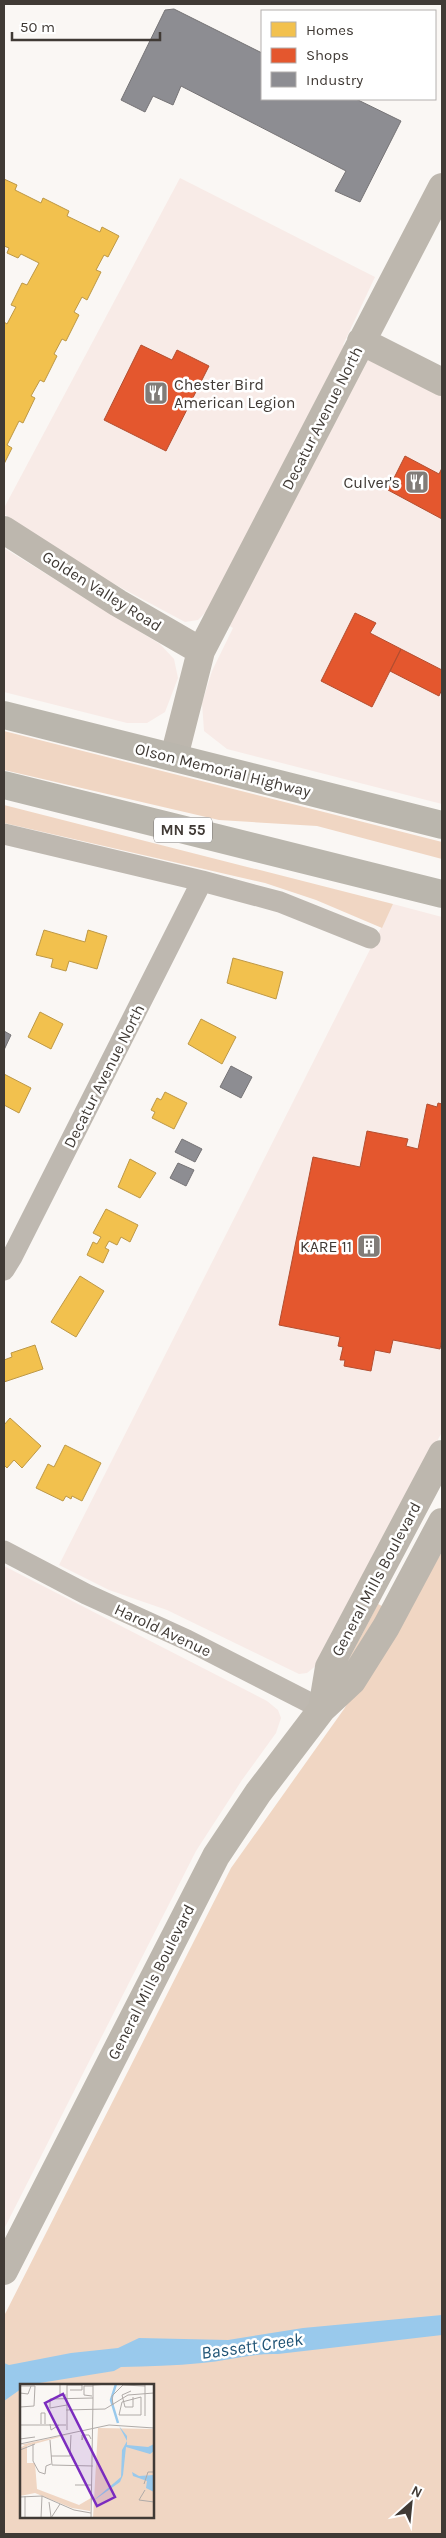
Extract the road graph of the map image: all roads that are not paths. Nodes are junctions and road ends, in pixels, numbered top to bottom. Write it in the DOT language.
graph roads {
  1 [pos="442,187"];
  2 [pos="361,341"];
  3 [pos="442,382"];
  4 [pos="4,530"];
  5 [pos="202,650"];
  6 [pos="4,715"];
  7 [pos="174,757"];
  8 [pos="4,785"];
  9 [pos="442,825"];
  10 [pos="4,834"];
  11 [pos="362,874"];
  12 [pos="202,881"];
  13 [pos="442,894"];
  14 [pos="442,912"];
  15 [pos="370,938"];
  16 [pos="4,1270"];
  17 [pos="442,1454"];
  18 [pos="442,1522"];
  19 [pos="4,1552"];
  20 [pos="322,1708"];
  21 [pos="4,2271"];
  1 -- 2 [label="street, Decatur Avenue North"];
  2 -- 3 [label="street"];
  2 -- 5 [label="street, Decatur Avenue North"];
  4 -- 5 [label="street, Golden Valley Road"];
  5 -- 7 [label="street, Decatur Avenue North"];
  6 -- 7 [label="highway, Olson Memorial Highway"];
  7 -- 9 [label="highway, Olson Memorial Highway"];
  8 -- 11 [label="highway, MN 55"];
  10 -- 12 [label="street"];
  11 -- 13 [label="highway, MN 55"];
  11 -- 14 [label="highway"];
  12 -- 15 [label="street"];
  12 -- 16 [label="street, Decatur Avenue North"];
  17 -- 20 [label="street, General Mills Boulevard"];
  18 -- 20 [label="street, General Mills Boulevard"];
  19 -- 20 [label="street, Harold Avenue"];
  20 -- 21 [label="street, General Mills Boulevard"];
}
